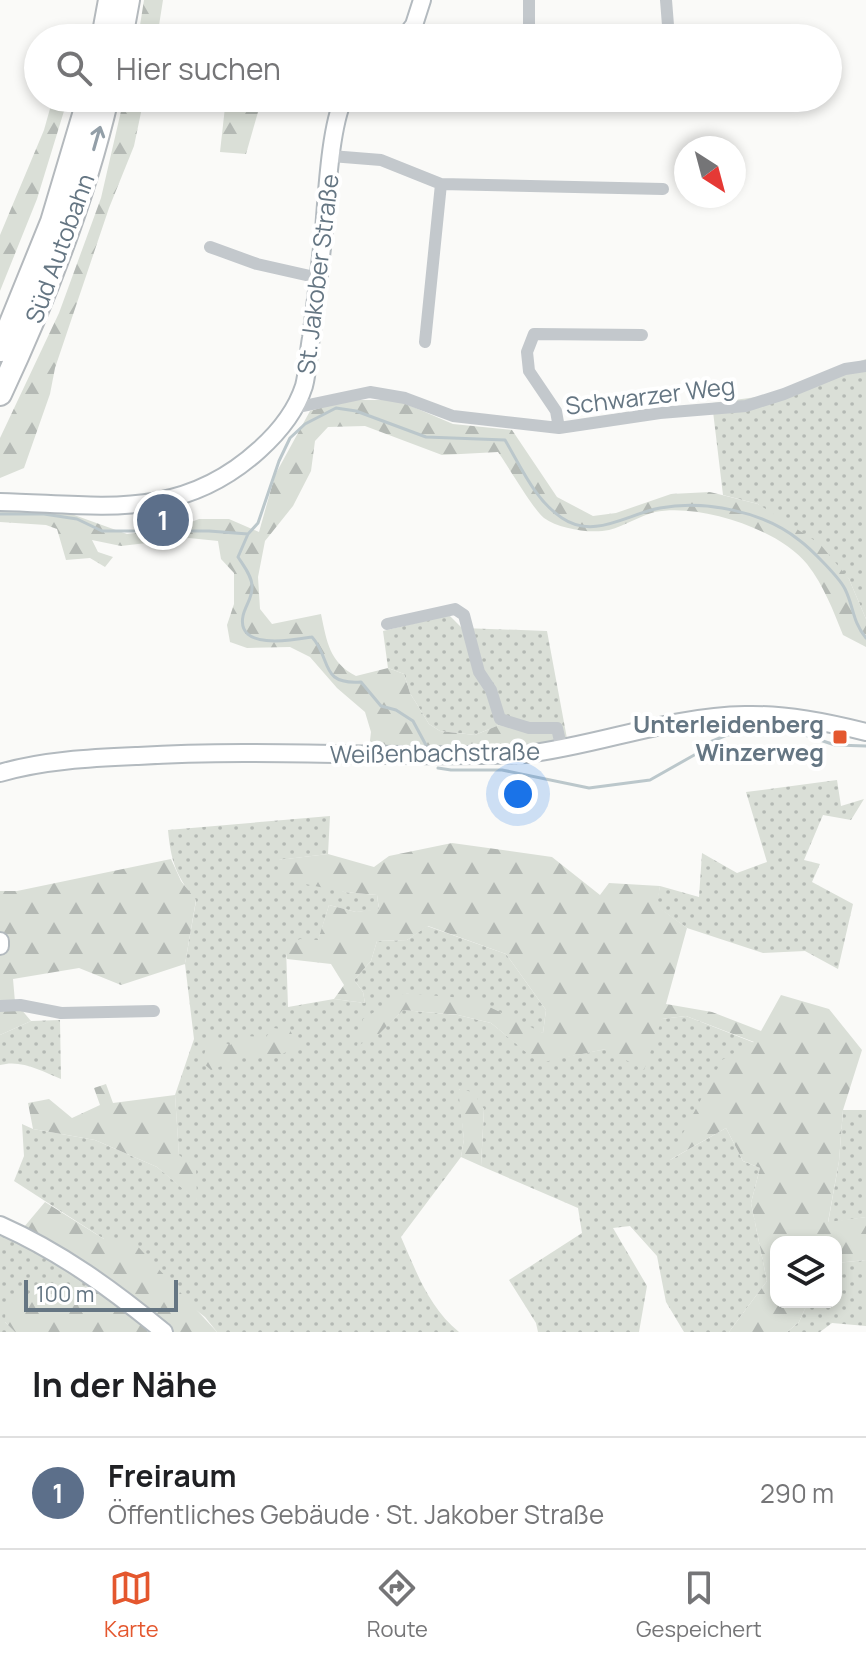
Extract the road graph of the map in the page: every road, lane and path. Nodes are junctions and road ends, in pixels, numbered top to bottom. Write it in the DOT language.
graph roads {
  1 [pos="110,0"];
  2 [pos="128,0"];
  3 [pos="422,0"];
  4 [pos="529,0"];
  5 [pos="666,0"];
  6 [pos="106,24"];
  7 [pos="124,24"];
  8 [pos="414,24"];
  9 [pos="529,24"];
  10 [pos="668,24"];
  11 [pos="85,112"];
  12 [pos="103,112"];
  13 [pos="341,112"];
  14 [pos="331,156"];
  15 [pos="441,184"];
  16 [pos="663,189"];
  17 [pos="210,247"];
  18 [pos="319,278"];
  19 [pos="642,335"];
  20 [pos="425,342"];
  21 [pos="0,350"];
  22 [pos="866,366"];
  23 [pos="0,394"];
  24 [pos="294,408"];
  25 [pos="559,428"];
  26 [pos="0,502"];
  27 [pos="387,624"];
  28 [pos="866,732"];
  29 [pos="562,750"];
  30 [pos="0,773"];
  31 [pos="0,1006"];
  32 [pos="154,1011"];
  33 [pos="0,1225"];
  34 [pos="164,1332"];
  1 -- 6 [label="highway"];
  2 -- 7 [label="highway"];
  3 -- 8 [label="main road"];
  4 -- 9 [label="street"];
  5 -- 10 [label="street"];
  11 -- 21 [label="highway, Süd Autobahn"];
  23 -- 12 [label="highway, Süd Autobahn, one-way"];
  13 -- 14 [label="main road, St. Jakober Straße"];
  14 -- 15 [label="street"];
  14 -- 18 [label="main road, St. Jakober Straße"];
  15 -- 16 [label="street"];
  15 -- 20 [label="street"];
  17 -- 18 [label="street"];
  18 -- 24 [label="main road, St. Jakober Straße"];
  19 -- 25 [label="street"];
  22 -- 25 [label="street, Schwarzer Weg"];
  24 -- 25 [label="street, Schwarzer Weg"];
  24 -- 26 [label="main road, St. Jakober Straße"];
  27 -- 29 [label="street"];
  28 -- 29 [label="main road, Weißenbachstraße"];
  29 -- 30 [label="main road, Weißenbachstraße"];
  31 -- 32 [label="street"];
  33 -- 34 [label="main road"];
}
